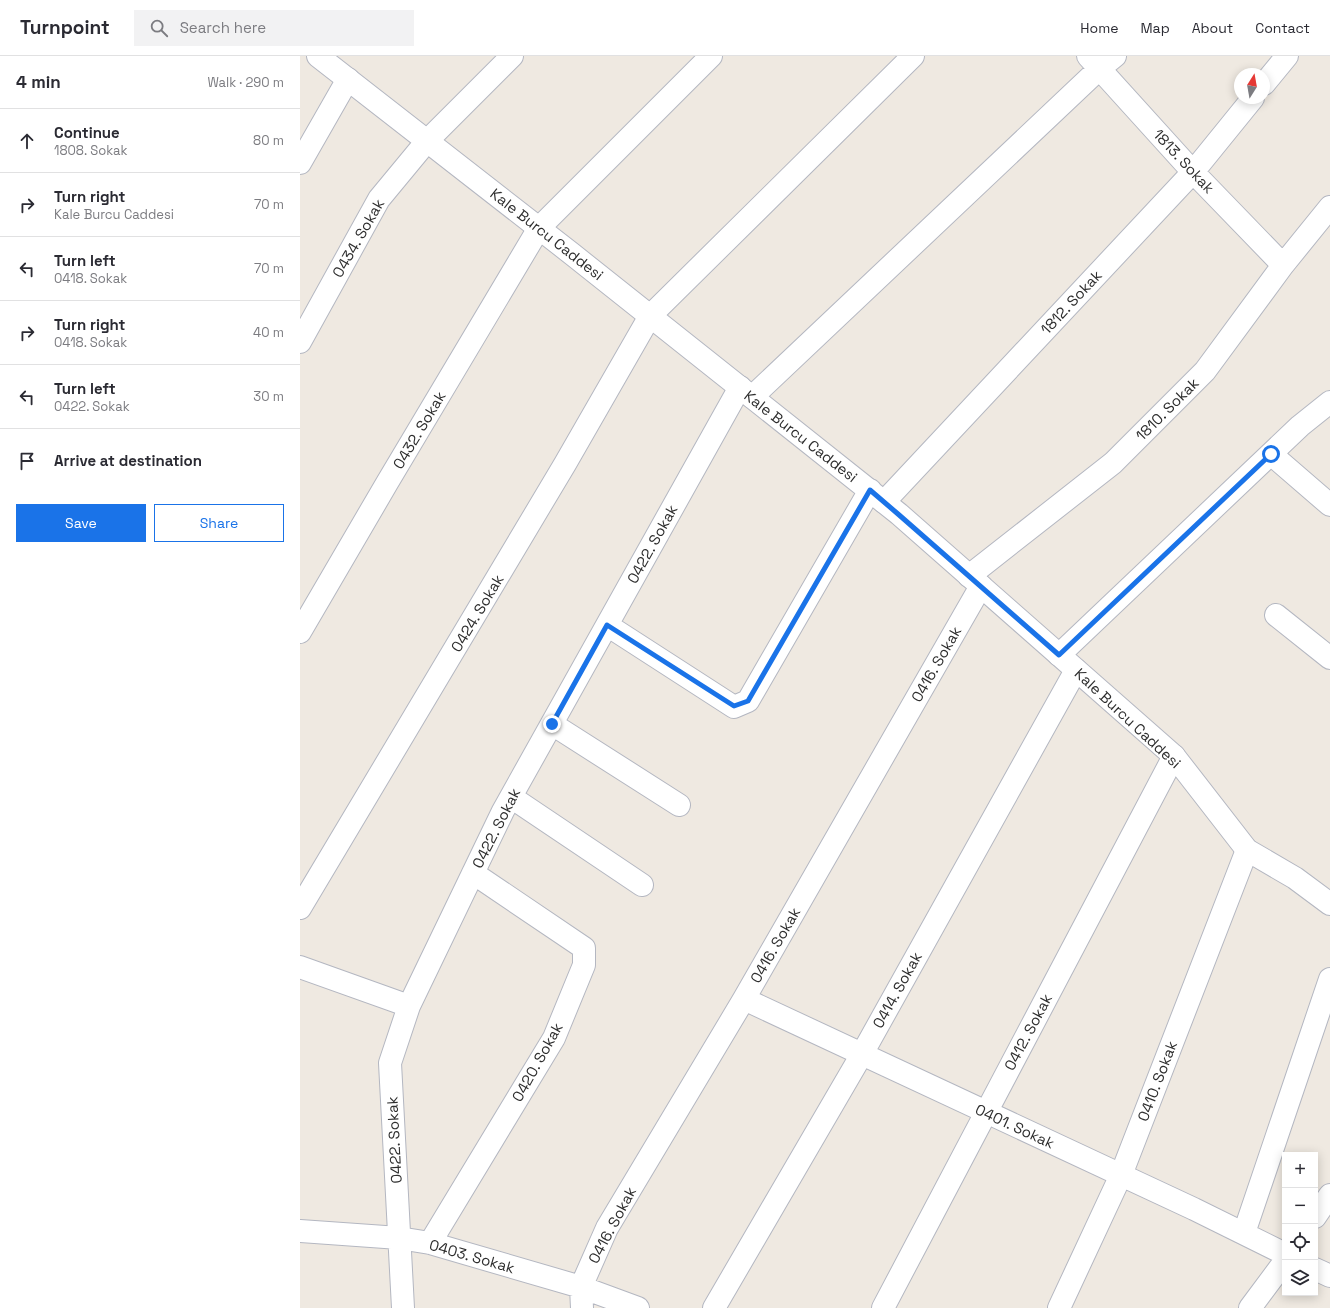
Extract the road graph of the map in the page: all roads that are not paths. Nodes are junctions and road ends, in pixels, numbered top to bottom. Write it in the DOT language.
graph roads {
  1 [pos="318,56"];
  2 [pos="512,56"];
  3 [pos="711,56"];
  4 [pos="913,56"];
  5 [pos="1287,56"];
  6 [pos="1101,60"];
  7 [pos="1270,77"];
  8 [pos="348,79"];
  9 [pos="1248,104"];
  10 [pos="427,141"];
  11 [pos="300,162"];
  12 [pos="1193,172"];
  13 [pos="1330,207"];
  14 [pos="539,228"];
  15 [pos="1283,265"];
  16 [pos="650,316"];
  17 [pos="300,342"];
  18 [pos="746,392"];
  19 [pos="1330,402"];
  20 [pos="1271,454"];
  21 [pos="877,496"];
  22 [pos="1330,505"];
  23 [pos="975,581"];
  24 [pos="1276,615"];
  25 [pos="607,625"];
  26 [pos="300,632"];
  27 [pos="1059,655"];
  28 [pos="1330,658"];
  29 [pos="1076,670"];
  30 [pos="552,724"];
  31 [pos="1174,756"];
  32 [pos="510,797"];
  33 [pos="679,805"];
  34 [pos="1247,850"];
  35 [pos="473,874"];
  36 [pos="642,885"];
  37 [pos="1330,904"];
  38 [pos="300,908"];
  39 [pos="300,967"];
  40 [pos="1330,979"];
  41 [pos="744,999"];
  42 [pos="409,1006"];
  43 [pos="862,1054"];
  44 [pos="986,1112"];
  45 [pos="1121,1175"];
  46 [pos="1330,1195"];
  47 [pos="1318,1213"];
  48 [pos="300,1231"];
  49 [pos="1244,1233"];
  50 [pos="399,1238"];
  51 [pos="430,1243"];
  52 [pos="1282,1252"];
  53 [pos="1282,1265"];
  54 [pos="1318,1270"];
  55 [pos="1330,1276"];
  56 [pos="581,1298"];
  57 [pos="403,1308"];
  58 [pos="638,1308"];
  59 [pos="714,1308"];
  60 [pos="883,1308"];
  61 [pos="1059,1308"];
  62 [pos="1250,1308"];
  1 -- 8 [label="street, Kale Burcu Caddesi"];
  2 -- 10 [label="street, 0434. Sokak"];
  3 -- 14 [label="street, 0432. Sokak"];
  4 -- 16 [label="street, 0424. Sokak"];
  5 -- 7 [label="street"];
  6 -- 12 [label="street, 1813. Sokak"];
  6 -- 18 [label="street, 0422. Sokak"];
  8 -- 10 [label="street, Kale Burcu Caddesi"];
  8 -- 11 [label="street"];
  9 -- 12 [label="street, 1812. Sokak"];
  10 -- 14 [label="street, Kale Burcu Caddesi"];
  10 -- 17 [label="street, 0434. Sokak"];
  12 -- 15 [label="street, 1813. Sokak"];
  12 -- 21 [label="street, 1812. Sokak"];
  13 -- 15 [label="street, 1810. Sokak"];
  14 -- 16 [label="street, Kale Burcu Caddesi"];
  14 -- 26 [label="street, 0432. Sokak"];
  15 -- 23 [label="street, 1810. Sokak"];
  16 -- 18 [label="street, Kale Burcu Caddesi"];
  16 -- 38 [label="street, 0424. Sokak"];
  18 -- 21 [label="street, Kale Burcu Caddesi"];
  18 -- 25 [label="street, 0422. Sokak"];
  19 -- 20 [label="street"];
  20 -- 22 [label="street"];
  20 -- 27 [label="street"];
  21 -- 23 [label="street, Kale Burcu Caddesi"];
  21 -- 25 [label="street, 1812. Sokak"];
  23 -- 27 [label="street, Kale Burcu Caddesi"];
  23 -- 41 [label="street, 0416. Sokak"];
  24 -- 28 [label="street"];
  25 -- 30 [label="street, 0422. Sokak"];
  27 -- 29 [label="street, Kale Burcu Caddesi"];
  29 -- 31 [label="street, Kale Burcu Caddesi"];
  29 -- 43 [label="street, 0414. Sokak"];
  30 -- 32 [label="street, 0422. Sokak"];
  30 -- 33 [label="street"];
  31 -- 34 [label="street, Kale Burcu Caddesi"];
  31 -- 44 [label="street, 0412. Sokak"];
  32 -- 35 [label="street, 0422. Sokak"];
  32 -- 36 [label="street"];
  34 -- 37 [label="street, Kale Burcu Caddesi"];
  34 -- 45 [label="street, 0410. Sokak"];
  35 -- 42 [label="street, 0422. Sokak"];
  35 -- 51 [label="street, 0420. Sokak"];
  39 -- 42 [label="street"];
  40 -- 49 [label="street"];
  41 -- 43 [label="street, 0401. Sokak"];
  41 -- 56 [label="street, 0416. Sokak"];
  42 -- 50 [label="street, 0422. Sokak"];
  43 -- 44 [label="street, 0401. Sokak"];
  43 -- 59 [label="street, 0414. Sokak"];
  44 -- 45 [label="street, 0401. Sokak"];
  44 -- 60 [label="street, 0412. Sokak"];
  45 -- 49 [label="street, 0401. Sokak"];
  45 -- 61 [label="street, 0410. Sokak"];
  46 -- 47 [label="street"];
  48 -- 50 [label="street, 0403. Sokak"];
  49 -- 52 [label="street, 0401. Sokak"];
  50 -- 51 [label="street, 0403. Sokak"];
  50 -- 57 [label="street, 0422. Sokak"];
  51 -- 56 [label="street, 0403. Sokak"];
  53 -- 62 [label="street"];
  54 -- 55 [label="street"];
  56 -- 58 [label="street, 0403. Sokak"];
}
